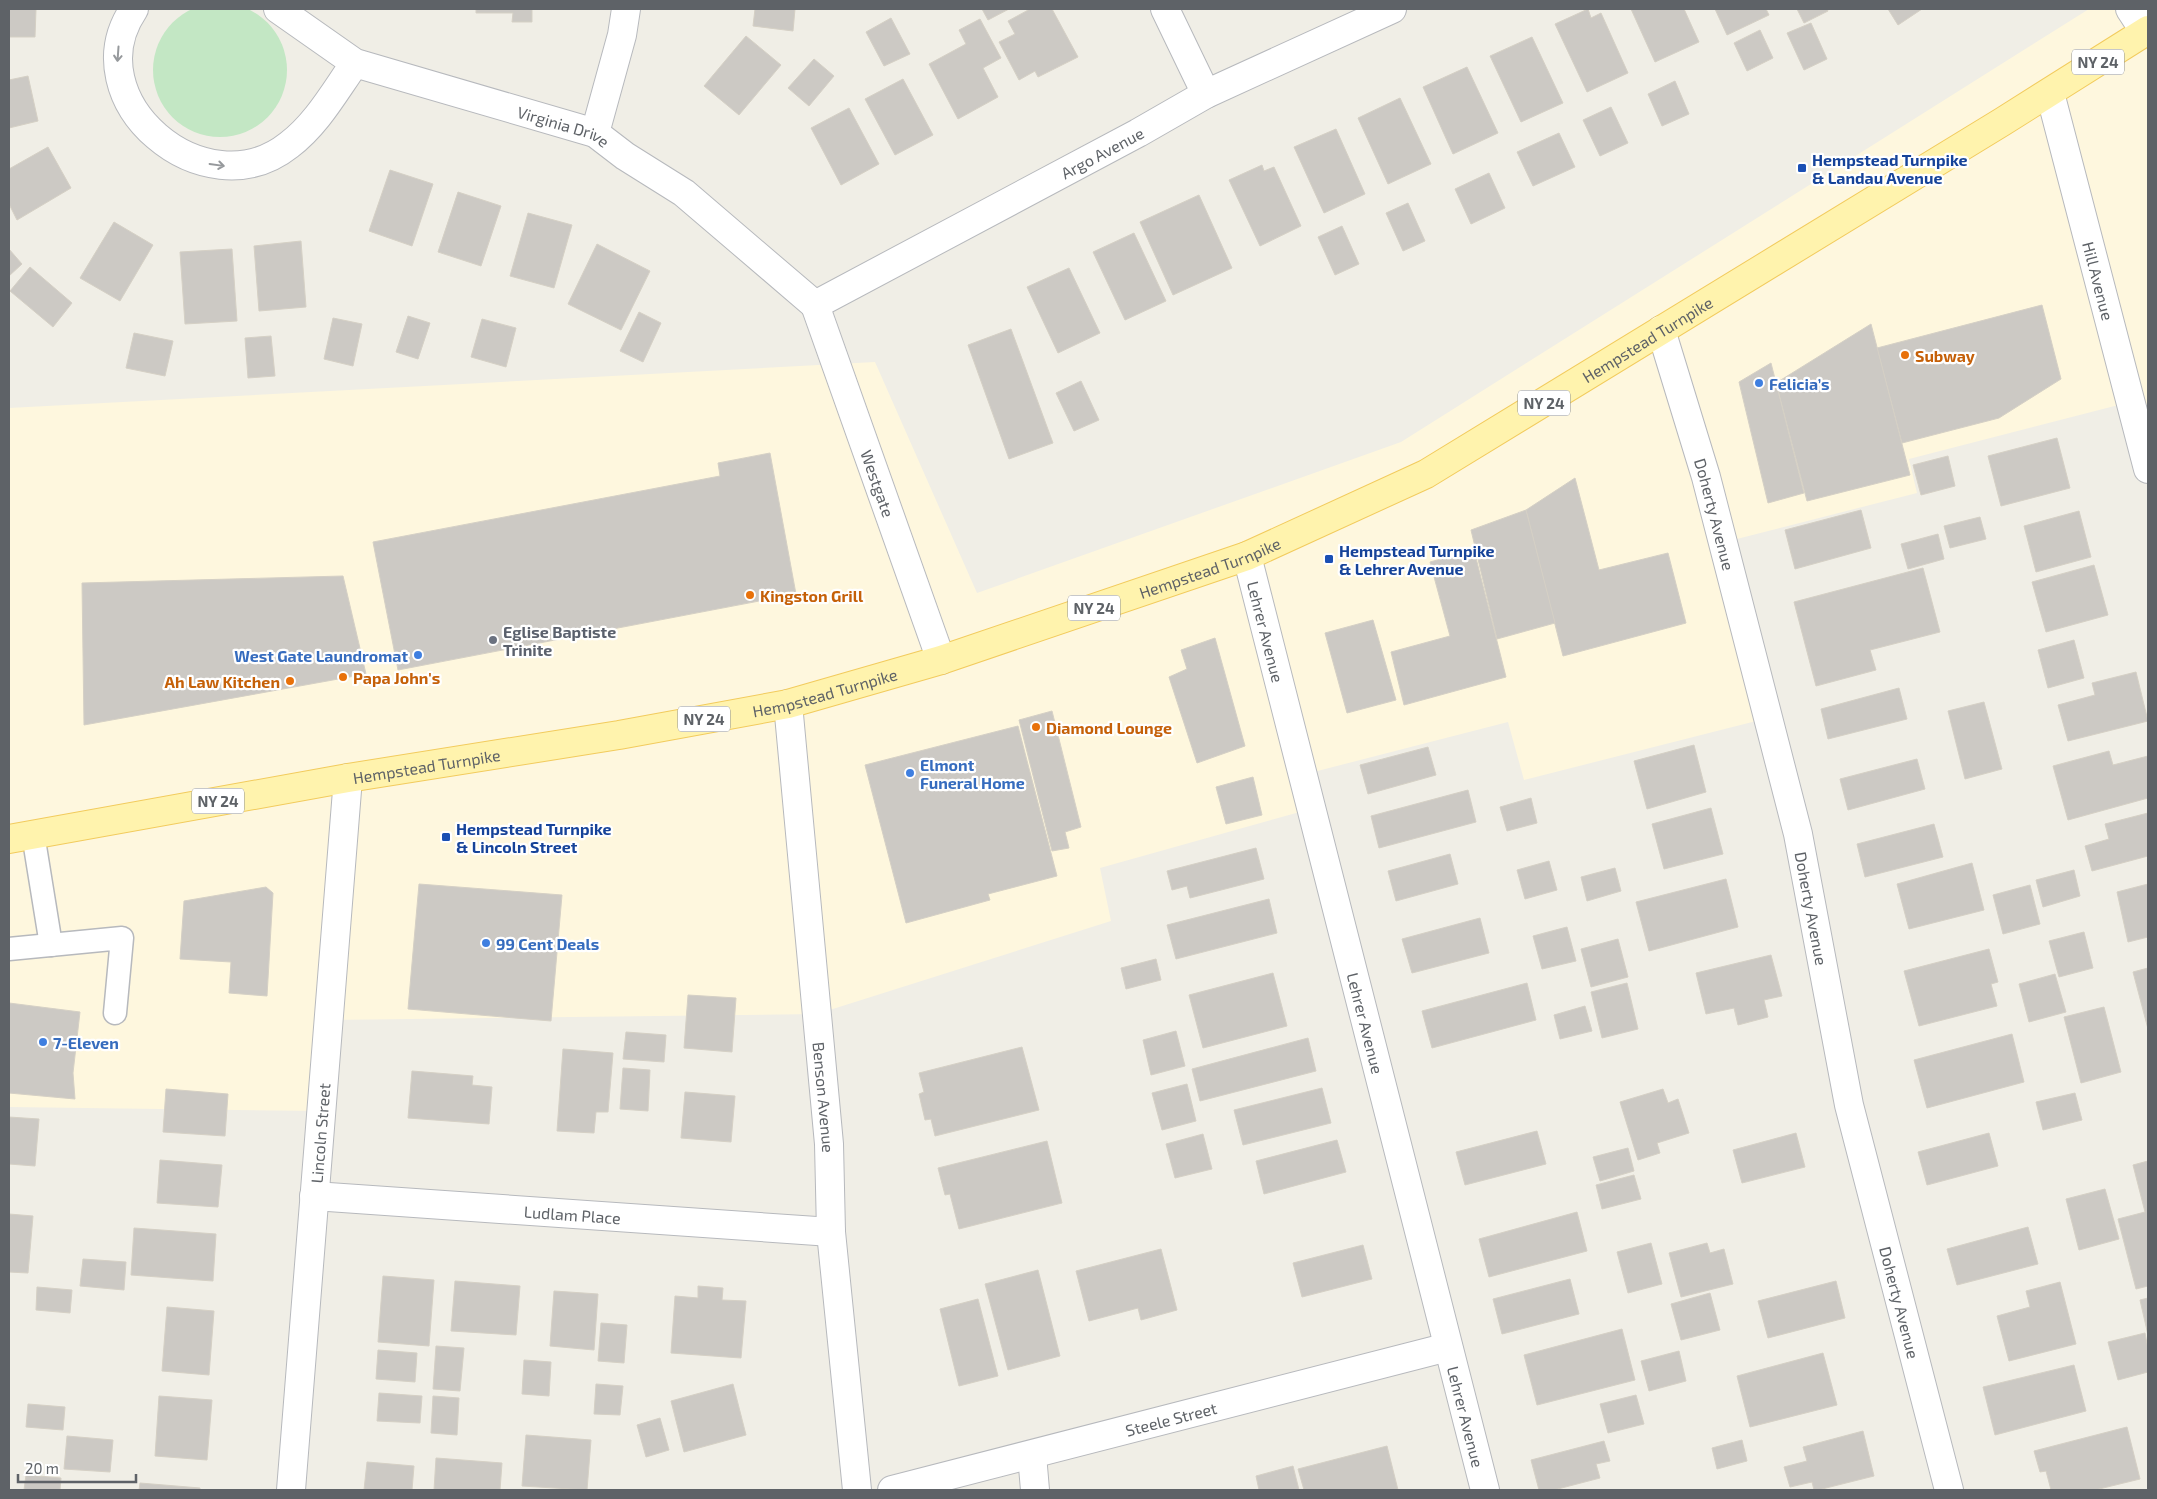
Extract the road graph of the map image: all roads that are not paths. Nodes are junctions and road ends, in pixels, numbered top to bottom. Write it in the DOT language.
graph roads {
  1 [pos="134,9"];
  2 [pos="278,9"];
  3 [pos="626,9"];
  4 [pos="1164,9"];
  5 [pos="1392,9"];
  6 [pos="2130,9"];
  7 [pos="2147,31"];
  8 [pos="355,63"];
  9 [pos="2050,93"];
  10 [pos="1206,94"];
  11 [pos="596,133"];
  12 [pos="815,305"];
  13 [pos="1661,330"];
  14 [pos="2148,468"];
  15 [pos="1247,556"];
  16 [pos="941,660"];
  17 [pos="788,704"];
  18 [pos="348,778"];
  19 [pos="21,836"];
  20 [pos="51,945"];
  21 [pos="9,949"];
  22 [pos="116,1013"];
  23 [pos="314,1196"];
  24 [pos="831,1232"];
  25 [pos="1448,1347"];
  26 [pos="1032,1455"];
  27 [pos="290,1490"];
  28 [pos="857,1490"];
  29 [pos="892,1490"];
  30 [pos="1035,1490"];
  31 [pos="1485,1490"];
  32 [pos="1949,1490"];
  1 -- 8 [label="street, one-way"];
  2 -- 8 [label="street, Virginia Drive"];
  3 -- 11 [label="street"];
  4 -- 10 [label="street"];
  5 -- 10 [label="street, Argo Avenue"];
  6 -- 7 [label="street"];
  7 -- 9 [label="main road, Hempstead Turnpike / NY 24"];
  8 -- 11 [label="street, Virginia Drive"];
  9 -- 13 [label="main road, Hempstead Turnpike / NY 24"];
  9 -- 14 [label="street, Hill Avenue"];
  10 -- 12 [label="street, Argo Avenue"];
  11 -- 12 [label="street, Virginia Drive"];
  12 -- 16 [label="street, Westgate"];
  13 -- 15 [label="main road, Hempstead Turnpike / NY 24"];
  13 -- 32 [label="street, Doherty Avenue"];
  15 -- 16 [label="main road, Hempstead Turnpike / NY 24"];
  15 -- 25 [label="street, Lehrer Avenue"];
  16 -- 17 [label="main road, Hempstead Turnpike / NY 24"];
  17 -- 18 [label="main road, Hempstead Turnpike / NY 24"];
  17 -- 24 [label="street, Benson Avenue"];
  18 -- 19 [label="main road, Hempstead Turnpike / NY 24"];
  18 -- 23 [label="street, Lincoln Street"];
  19 -- 20 [label="lane"];
  20 -- 21 [label="lane"];
  20 -- 22 [label="lane"];
  23 -- 24 [label="street, Ludlam Place"];
  23 -- 27 [label="street, Lincoln Street"];
  24 -- 28 [label="street, Benson Avenue"];
  25 -- 26 [label="street, Steele Street"];
  25 -- 31 [label="street, Lehrer Avenue"];
  26 -- 29 [label="street, Steele Street"];
  26 -- 30 [label="street"];
}
